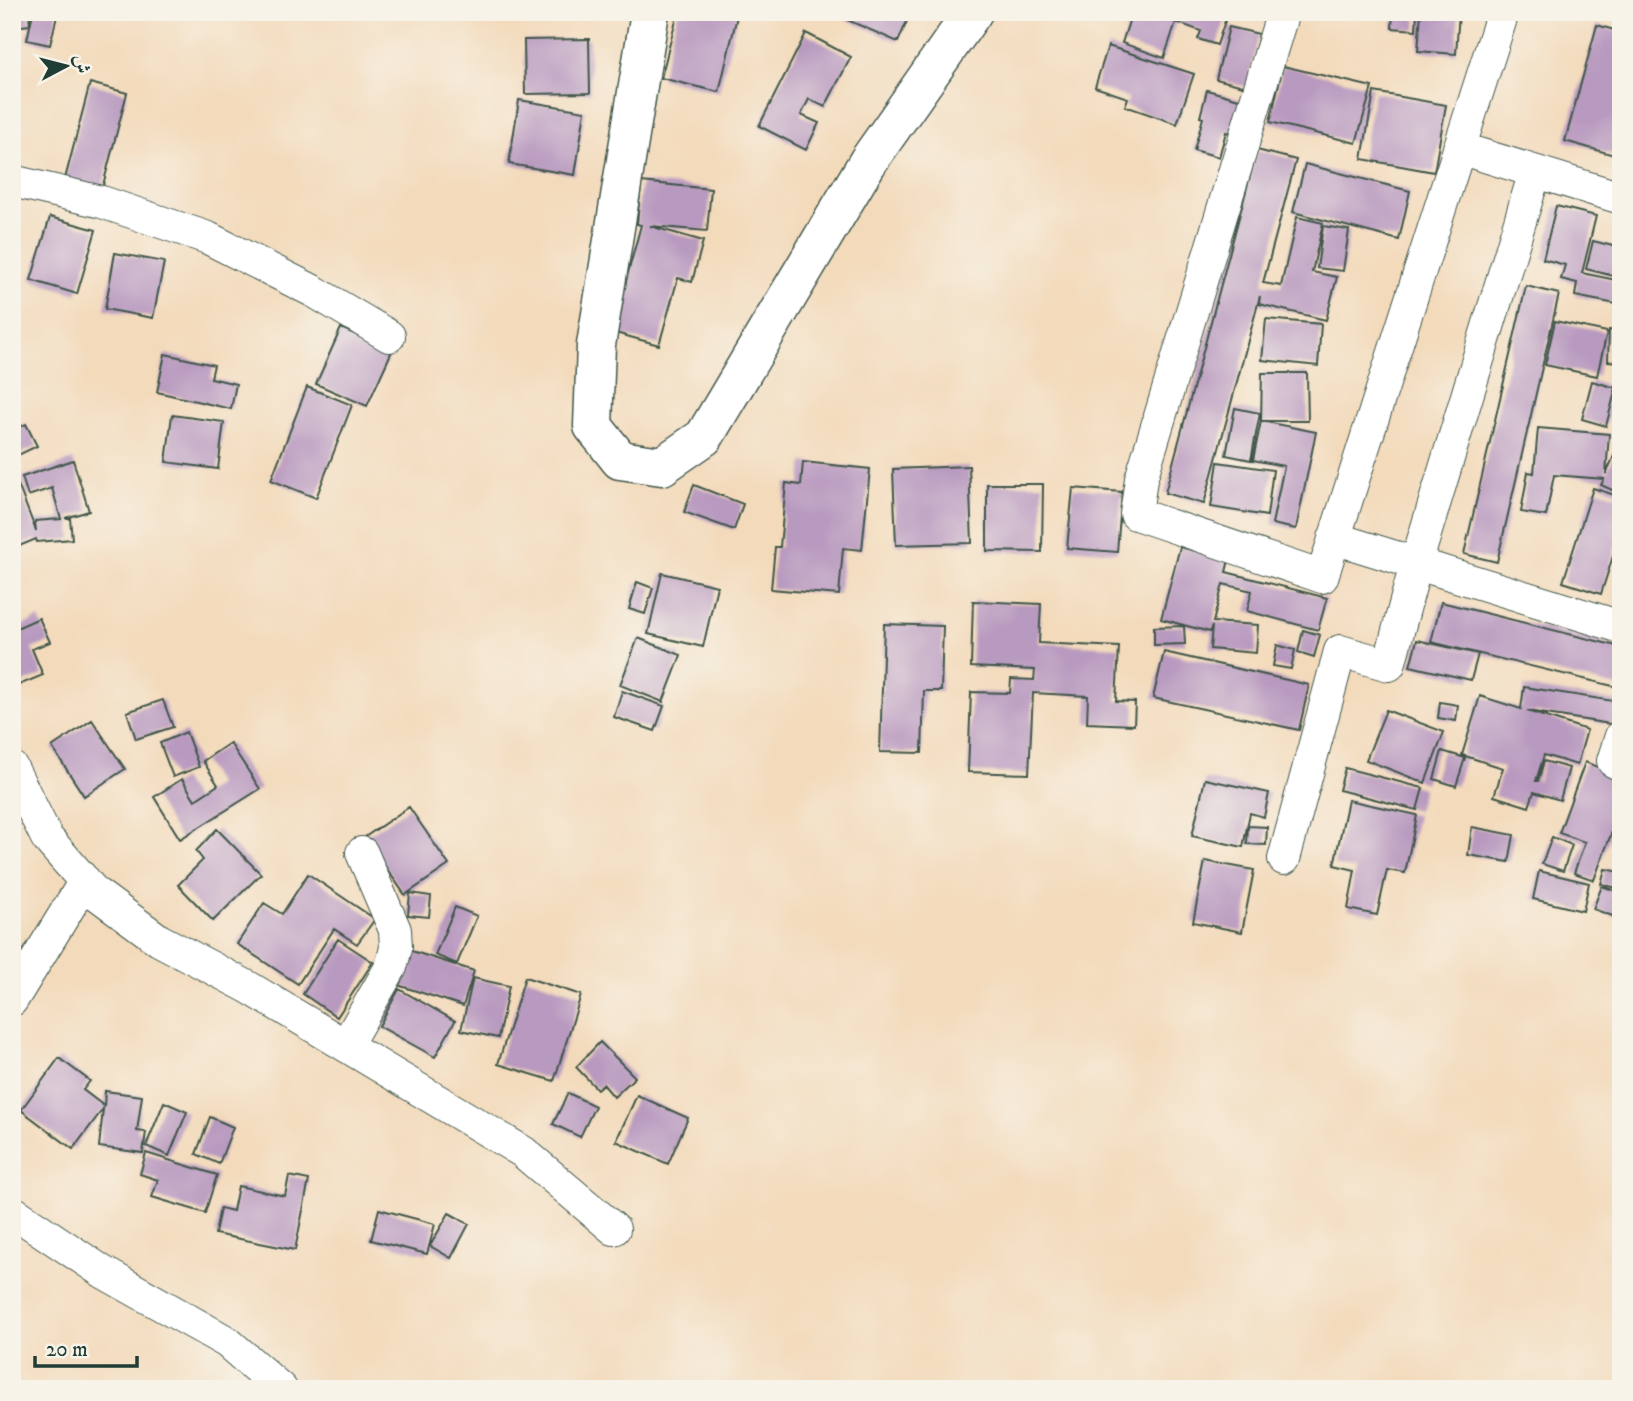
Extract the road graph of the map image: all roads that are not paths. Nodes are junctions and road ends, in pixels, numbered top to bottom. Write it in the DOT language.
graph roads {
  1 [pos="650,12"];
  2 [pos="973,12"];
  3 [pos="1283,12"];
  4 [pos="1503,12"];
  5 [pos="1459,148"];
  6 [pos="1535,172"];
  7 [pos="12,181"];
  8 [pos="1621,198"];
  9 [pos="389,336"];
  10 [pos="1334,538"];
  11 [pos="1416,564"];
  12 [pos="1618,617"];
  13 [pos="1621,736"];
  14 [pos="1621,765"];
  15 [pos="12,768"];
  16 [pos="362,853"];
  17 [pos="1284,859"];
  18 [pos="85,881"];
  19 [pos="12,1000"];
  20 [pos="346,1045"];
  21 [pos="12,1211"];
  22 [pos="614,1229"];
  23 [pos="281,1389"];
  1 -- 2 [label="main road"];
  3 -- 10 [label="street"];
  4 -- 5 [label="street"];
  5 -- 6 [label="street"];
  5 -- 10 [label="street"];
  6 -- 8 [label="street"];
  6 -- 11 [label="street"];
  7 -- 9 [label="street"];
  10 -- 11 [label="street"];
  11 -- 12 [label="street"];
  11 -- 17 [label="street"];
  13 -- 14 [label="street"];
  15 -- 18 [label="street"];
  16 -- 20 [label="street"];
  18 -- 19 [label="street"];
  18 -- 20 [label="street"];
  20 -- 22 [label="street"];
  21 -- 23 [label="street"];
}
